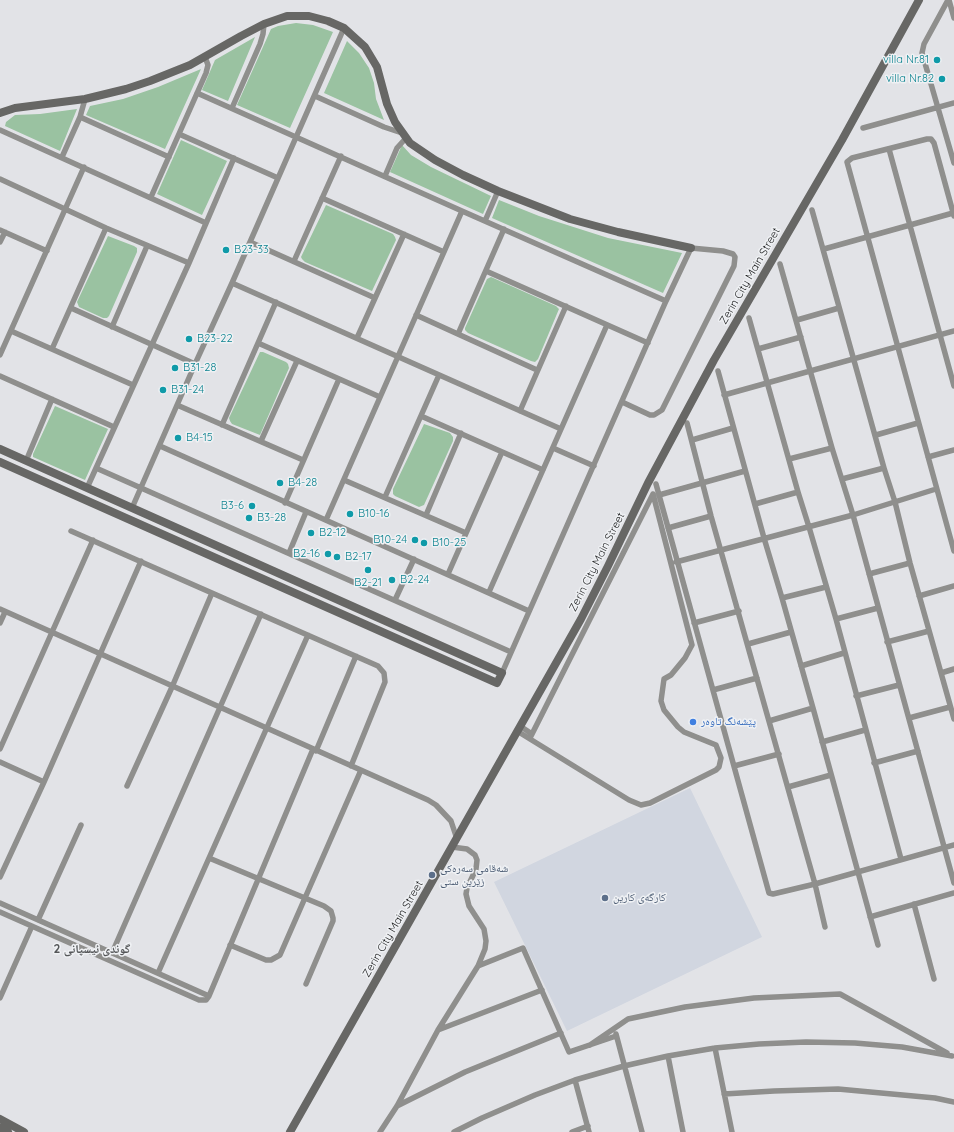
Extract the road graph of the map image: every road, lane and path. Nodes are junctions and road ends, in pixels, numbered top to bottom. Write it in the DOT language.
graph roads {
  1 [pos="919,0"];
  2 [pos="948,0"];
  3 [pos="954,18"];
  4 [pos="264,24"];
  5 [pos="344,28"];
  6 [pos="206,57"];
  7 [pos="197,93"];
  8 [pos="315,96"];
  9 [pos="85,99"];
  10 [pos="954,103"];
  11 [pos="938,107"];
  12 [pos="232,108"];
  13 [pos="0,113"];
  14 [pos="80,117"];
  15 [pos="863,128"];
  16 [pos="0,130"];
  17 [pos="179,134"];
  18 [pos="404,135"];
  19 [pos="296,136"];
  20 [pos="888,149"];
  21 [pos="340,156"];
  22 [pos="62,157"];
  23 [pos="169,157"];
  24 [pos="234,158"];
  25 [pos="954,163"];
  26 [pos="84,168"];
  27 [pos="385,176"];
  28 [pos="278,178"];
  29 [pos="0,179"];
  30 [pos="498,191"];
  31 [pos="151,197"];
  32 [pos="322,198"];
  33 [pos="65,210"];
  34 [pos="812,210"];
  35 [pos="462,211"];
  36 [pos="954,215"];
  37 [pos="485,221"];
  38 [pos="206,223"];
  39 [pos="910,226"];
  40 [pos="106,228"];
  41 [pos="504,229"];
  42 [pos="2,231"];
  43 [pos="404,234"];
  44 [pos="867,238"];
  45 [pos="0,242"];
  46 [pos="250,242"];
  47 [pos="147,246"];
  48 [pos="691,248"];
  49 [pos="824,249"];
  50 [pos="47,251"];
  51 [pos="444,252"];
  52 [pos="294,261"];
  53 [pos="189,263"];
  54 [pos="780,264"];
  55 [pos="486,271"];
  56 [pos="232,283"];
  57 [pos="375,298"];
  58 [pos="666,300"];
  59 [pos="276,302"];
  60 [pos="566,306"];
  61 [pos="71,308"];
  62 [pos="839,308"];
  63 [pos="416,315"];
  64 [pos="749,318"];
  65 [pos="797,320"];
  66 [pos="607,325"];
  67 [pos="112,327"];
  68 [pos="11,331"];
  69 [pos="954,331"];
  70 [pos="458,334"];
  71 [pos="940,334"];
  72 [pos="801,337"];
  73 [pos="357,338"];
  74 [pos="258,343"];
  75 [pos="648,343"];
  76 [pos="152,344"];
  77 [pos="897,346"];
  78 [pos="52,349"];
  79 [pos="758,349"];
  80 [pos="0,356"];
  81 [pos="398,357"];
  82 [pos="853,359"];
  83 [pos="297,361"];
  84 [pos="195,364"];
  85 [pos="537,370"];
  86 [pos="718,371"];
  87 [pos="810,371"];
  88 [pos="439,375"];
  89 [pos="0,376"];
  90 [pos="339,379"];
  91 [pos="768,383"];
  92 [pos="133,386"];
  93 [pos="954,386"];
  94 [pos="724,395"];
  95 [pos="380,397"];
  96 [pos="52,400"];
  97 [pos="622,402"];
  98 [pos="177,405"];
  99 [pos="520,411"];
  100 [pos="421,416"];
  101 [pos="687,423"];
  102 [pos="918,423"];
  103 [pos="222,425"];
  104 [pos="114,427"];
  105 [pos="733,428"];
  106 [pos="561,429"];
  107 [pos="461,434"];
  108 [pos="876,435"];
  109 [pos="692,440"];
  110 [pos="261,442"];
  111 [pos="160,446"];
  112 [pos="553,448"];
  113 [pos="832,448"];
  114 [pos="0,450"];
  115 [pos="954,450"];
  116 [pos="502,452"];
  117 [pos="928,457"];
  118 [pos="789,459"];
  119 [pos="303,460"];
  120 [pos="26,461"];
  121 [pos="0,462"];
  122 [pos="594,466"];
  123 [pos="96,468"];
  124 [pos="884,468"];
  125 [pos="543,470"];
  126 [pos="745,471"];
  127 [pos="842,479"];
  128 [pos="344,480"];
  129 [pos="702,483"];
  130 [pos="656,484"];
  131 [pos="87,488"];
  132 [pos="141,488"];
  133 [pos="936,490"];
  134 [pos="798,492"];
  135 [pos="659,495"];
  136 [pos="385,497"];
  137 [pos="895,502"];
  138 [pos="285,503"];
  139 [pos="755,504"];
  140 [pos="132,508"];
  141 [pos="306,512"];
  142 [pos="853,515"];
  143 [pos="426,516"];
  144 [pos="711,516"];
  145 [pos="326,520"];
  146 [pos="167,523"];
  147 [pos="809,527"];
  148 [pos="668,528"];
  149 [pos="71,530"];
  150 [pos="466,533"];
  151 [pos="163,534"];
  152 [pos="764,538"];
  153 [pos="93,540"];
  154 [pos="720,549"];
  155 [pos="954,551"];
  156 [pos="289,553"];
  157 [pos="414,559"];
  158 [pos="141,561"];
  159 [pos="676,562"];
  160 [pos="910,564"];
  161 [pos="448,574"];
  162 [pos="869,574"];
  163 [pos="954,586"];
  164 [pos="826,587"];
  165 [pos="320,592"];
  166 [pos="489,592"];
  167 [pos="212,593"];
  168 [pos="919,596"];
  169 [pos="782,598"];
  170 [pos="395,600"];
  171 [pos="316,602"];
  172 [pos="878,608"];
  173 [pos="3,610"];
  174 [pos="529,611"];
  175 [pos="739,611"];
  176 [pos="261,614"];
  177 [pos="836,619"];
  178 [pos="0,623"];
  179 [pos="694,623"];
  180 [pos="929,631"];
  181 [pos="791,632"];
  182 [pos="52,633"];
  183 [pos="308,635"];
  184 [pos="887,642"];
  185 [pos="748,644"];
  186 [pos="511,652"];
  187 [pos="844,653"];
  188 [pos="100,655"];
  189 [pos="356,656"];
  190 [pos="801,666"];
  191 [pos="954,669"];
  192 [pos="502,673"];
  193 [pos="941,673"];
  194 [pos="757,678"];
  195 [pos="899,685"];
  196 [pos="172,687"];
  197 [pos="713,690"];
  198 [pos="856,696"];
  199 [pos="950,707"];
  200 [pos="220,708"];
  201 [pos="813,708"];
  202 [pos="909,718"];
  203 [pos="954,719"];
  204 [pos="769,720"];
  205 [pos="518,728"];
  206 [pos="267,729"];
  207 [pos="865,730"];
  208 [pos="531,736"];
  209 [pos="822,742"];
  210 [pos="0,749"];
  211 [pos="315,750"];
  212 [pos="918,751"];
  213 [pos="779,754"];
  214 [pos="0,762"];
  215 [pos="874,763"];
  216 [pos="351,766"];
  217 [pos="734,766"];
  218 [pos="361,770"];
  219 [pos="831,775"];
  220 [pos="44,782"];
  221 [pos="127,786"];
  222 [pos="788,787"];
  223 [pos="81,825"];
  224 [pos="457,839"];
  225 [pos="954,844"];
  226 [pos="452,847"];
  227 [pos="944,847"];
  228 [pos="209,858"];
  229 [pos="901,859"];
  230 [pos="858,871"];
  231 [pos="0,877"];
  232 [pos="258,878"];
  233 [pos="954,883"];
  234 [pos="815,884"];
  235 [pos="954,893"];
  236 [pos="305,898"];
  237 [pos="0,903"];
  238 [pos="914,904"];
  239 [pos="0,912"];
  240 [pos="870,917"];
  241 [pos="38,920"];
  242 [pos="32,926"];
  243 [pos="825,927"];
  244 [pos="230,945"];
  245 [pos="878,945"];
  246 [pos="112,953"];
  247 [pos="478,966"];
  248 [pos="158,973"];
  249 [pos="934,979"];
  250 [pos="306,984"];
  251 [pos="542,990"];
  252 [pos="209,996"];
  253 [pos="0,998"];
  254 [pos="614,1028"];
  255 [pos="438,1030"];
  256 [pos="561,1034"];
  257 [pos="616,1036"];
  258 [pos="590,1045"];
  259 [pos="715,1048"];
  260 [pos="668,1056"];
  261 [pos="953,1056"];
  262 [pos="624,1066"];
  263 [pos="575,1080"];
  264 [pos="724,1094"];
  265 [pos="954,1102"];
  266 [pos="397,1106"];
  267 [pos="0,1119"];
  268 [pos="0,1128"];
  269 [pos="589,1129"];
  270 [pos="8,1132"];
  271 [pos="24,1132"];
  272 [pos="290,1132"];
  273 [pos="380,1132"];
  274 [pos="454,1132"];
  275 [pos="572,1132"];
  276 [pos="642,1132"];
  277 [pos="683,1132"];
  278 [pos="732,1132"];
  1 -- 205 [label="street, Zerin City Main Street"];
  2 -- 3 [label="street"];
  2 -- 11 [label="street"];
  4 -- 5 [label="street"];
  4 -- 6 [label="street"];
  4 -- 12 [label="street"];
  5 -- 8 [label="street"];
  5 -- 18 [label="street"];
  6 -- 7 [label="street"];
  6 -- 9 [label="street"];
  7 -- 12 [label="street"];
  7 -- 17 [label="street"];
  8 -- 18 [label="street"];
  8 -- 19 [label="street"];
  9 -- 13 [label="street"];
  9 -- 14 [label="street"];
  10 -- 11 [label="street"];
  11 -- 15 [label="street"];
  11 -- 25 [label="street"];
  12 -- 19 [label="street"];
  14 -- 22 [label="street"];
  14 -- 23 [label="street"];
  16 -- 22 [label="street"];
  17 -- 23 [label="street"];
  17 -- 24 [label="street"];
  18 -- 27 [label="street"];
  18 -- 30 [label="street"];
  19 -- 21 [label="street"];
  19 -- 28 [label="street"];
  20 -- 36 [label="street"];
  20 -- 39 [label="street"];
  20 -- 44 [label="street"];
  21 -- 27 [label="street"];
  21 -- 32 [label="street"];
  22 -- 26 [label="street"];
  23 -- 31 [label="street"];
  24 -- 28 [label="street"];
  24 -- 38 [label="street"];
  26 -- 31 [label="street"];
  26 -- 33 [label="street"];
  27 -- 35 [label="street"];
  28 -- 46 [label="street"];
  29 -- 33 [label="street"];
  30 -- 37 [label="street"];
  30 -- 48 [label="street"];
  31 -- 38 [label="street"];
  32 -- 43 [label="street"];
  32 -- 52 [label="street"];
  33 -- 40 [label="street"];
  33 -- 50 [label="street"];
  34 -- 49 [label="street"];
  35 -- 37 [label="street"];
  35 -- 51 [label="street"];
  36 -- 39 [label="street"];
  37 -- 41 [label="street"];
  38 -- 53 [label="street"];
  39 -- 44 [label="street"];
  39 -- 71 [label="street"];
  40 -- 47 [label="street"];
  40 -- 61 [label="street"];
  41 -- 55 [label="street"];
  41 -- 58 [label="street"];
  42 -- 45 [label="street"];
  42 -- 50 [label="street"];
  43 -- 51 [label="street"];
  43 -- 57 [label="street"];
  44 -- 49 [label="street"];
  44 -- 77 [label="street"];
  46 -- 52 [label="street"];
  46 -- 56 [label="street"];
  47 -- 53 [label="street"];
  47 -- 67 [label="street"];
  48 -- 58 [label="street"];
  48 -- 97 [label="street"];
  49 -- 62 [label="street"];
  50 -- 68 [label="street"];
  51 -- 63 [label="street"];
  52 -- 57 [label="street"];
  53 -- 76 [label="street"];
  54 -- 65 [label="street"];
  55 -- 60 [label="street"];
  55 -- 70 [label="street"];
  56 -- 59 [label="street"];
  56 -- 84 [label="street"];
  57 -- 73 [label="street"];
  58 -- 75 [label="street"];
  59 -- 73 [label="street"];
  59 -- 74 [label="street"];
  60 -- 66 [label="street"];
  60 -- 85 [label="street"];
  61 -- 67 [label="street"];
  61 -- 78 [label="street"];
  62 -- 65 [label="street"];
  62 -- 82 [label="street"];
  63 -- 70 [label="street"];
  63 -- 81 [label="street"];
  64 -- 79 [label="street"];
  65 -- 72 [label="street"];
  66 -- 75 [label="street"];
  66 -- 106 [label="street"];
  67 -- 76 [label="street"];
  68 -- 78 [label="street"];
  68 -- 80 [label="street"];
  69 -- 71 [label="street"];
  70 -- 85 [label="street"];
  71 -- 77 [label="street"];
  71 -- 93 [label="street"];
  72 -- 79 [label="street"];
  72 -- 87 [label="street"];
  73 -- 81 [label="street"];
  74 -- 83 [label="street"];
  74 -- 103 [label="street"];
  75 -- 97 [label="street"];
  76 -- 84 [label="street"];
  76 -- 92 [label="street"];
  77 -- 82 [label="street"];
  77 -- 102 [label="street"];
  78 -- 92 [label="street"];
  79 -- 91 [label="street"];
  81 -- 88 [label="street"];
  81 -- 95 [label="street"];
  82 -- 87 [label="street"];
  82 -- 108 [label="street"];
  83 -- 90 [label="street"];
  83 -- 110 [label="street"];
  84 -- 98 [label="street"];
  85 -- 99 [label="street"];
  86 -- 94 [label="street"];
  87 -- 91 [label="street"];
  87 -- 113 [label="street"];
  88 -- 99 [label="street"];
  88 -- 100 [label="street"];
  89 -- 96 [label="street"];
  90 -- 95 [label="street"];
  90 -- 119 [label="street"];
  91 -- 94 [label="street"];
  91 -- 118 [label="street"];
  92 -- 104 [label="street"];
  94 -- 105 [label="street"];
  95 -- 128 [label="street"];
  96 -- 104 [label="street"];
  96 -- 120 [label="street"];
  97 -- 122 [label="street"];
  98 -- 103 [label="street"];
  98 -- 111 [label="street"];
  99 -- 106 [label="street"];
  100 -- 107 [label="street"];
  100 -- 136 [label="street"];
  101 -- 109 [label="street"];
  102 -- 108 [label="street"];
  102 -- 117 [label="street"];
  103 -- 110 [label="street"];
  104 -- 123 [label="street"];
  105 -- 109 [label="street"];
  105 -- 126 [label="street"];
  106 -- 112 [label="street"];
  107 -- 116 [label="street"];
  107 -- 143 [label="street"];
  108 -- 124 [label="street"];
  109 -- 129 [label="street"];
  110 -- 119 [label="street"];
  111 -- 132 [label="street"];
  111 -- 138 [label="street"];
  112 -- 122 [label="street"];
  112 -- 125 [label="street"];
  113 -- 118 [label="street"];
  113 -- 127 [label="street"];
  114 -- 120 [label="street"];
  115 -- 117 [label="street"];
  116 -- 125 [label="street"];
  116 -- 150 [label="street"];
  117 -- 133 [label="street"];
  118 -- 134 [label="street"];
  119 -- 138 [label="street"];
  120 -- 131 [label="street"];
  121 -- 151 [label="street"];
  122 -- 174 [label="street"];
  123 -- 131 [label="street"];
  123 -- 132 [label="street"];
  124 -- 127 [label="street"];
  124 -- 137 [label="street"];
  125 -- 166 [label="street"];
  126 -- 129 [label="street"];
  126 -- 139 [label="street"];
  127 -- 142 [label="street"];
  128 -- 136 [label="street"];
  128 -- 145 [label="street"];
  129 -- 135 [label="street"];
  129 -- 144 [label="street"];
  130 -- 135 [label="street"];
  131 -- 140 [label="street"];
  132 -- 140 [label="street"];
  132 -- 156 [label="street"];
  133 -- 137 [label="street"];
  133 -- 155 [label="street"];
  134 -- 139 [label="street"];
  134 -- 147 [label="street"];
  135 -- 148 [label="street"];
  136 -- 143 [label="street"];
  137 -- 142 [label="street"];
  137 -- 160 [label="street"];
  138 -- 141 [label="street"];
  139 -- 152 [label="street"];
  140 -- 146 [label="street"];
  141 -- 145 [label="street"];
  141 -- 156 [label="street"];
  142 -- 147 [label="street"];
  142 -- 162 [label="street"];
  143 -- 150 [label="street"];
  144 -- 148 [label="street"];
  144 -- 154 [label="street"];
  145 -- 157 [label="street"];
  146 -- 151 [label="street"];
  146 -- 165 [label="street"];
  147 -- 152 [label="street"];
  147 -- 164 [label="street"];
  148 -- 159 [label="street"];
  149 -- 153 [label="street"];
  150 -- 161 [label="street"];
  151 -- 171 [label="street"];
  152 -- 154 [label="street"];
  152 -- 169 [label="street"];
  153 -- 158 [label="street"];
  153 -- 182 [label="street"];
  154 -- 159 [label="street"];
  154 -- 175 [label="street"];
  156 -- 170 [label="street"];
  157 -- 161 [label="street"];
  157 -- 170 [label="street"];
  158 -- 167 [label="street"];
  158 -- 188 [label="street"];
  159 -- 179 [label="street"];
  160 -- 162 [label="street"];
  160 -- 168 [label="street"];
  161 -- 166 [label="street"];
  162 -- 172 [label="street"];
  163 -- 168 [label="street"];
  164 -- 169 [label="street"];
  164 -- 177 [label="street"];
  165 -- 171 [label="street"];
  165 -- 192 [label="street"];
  166 -- 174 [label="street"];
  167 -- 176 [label="street"];
  167 -- 196 [label="street"];
  168 -- 180 [label="street"];
  169 -- 181 [label="street"];
  170 -- 186 [label="street"];
  171 -- 192 [label="street"];
  172 -- 177 [label="street"];
  172 -- 184 [label="street"];
  173 -- 178 [label="street"];
  173 -- 182 [label="street"];
  174 -- 186 [label="street"];
  175 -- 179 [label="street"];
  175 -- 185 [label="street"];
  176 -- 183 [label="street"];
  176 -- 200 [label="street"];
  177 -- 187 [label="street"];
  179 -- 197 [label="street"];
  180 -- 184 [label="street"];
  180 -- 193 [label="street"];
  181 -- 185 [label="street"];
  181 -- 190 [label="street"];
  182 -- 188 [label="street"];
  182 -- 210 [label="street"];
  183 -- 189 [label="street"];
  183 -- 206 [label="street"];
  184 -- 195 [label="street"];
  185 -- 194 [label="street"];
  186 -- 192 [label="street"];
  187 -- 190 [label="street"];
  187 -- 198 [label="street"];
  188 -- 196 [label="street"];
  188 -- 220 [label="street"];
  189 -- 211 [label="street"];
  189 -- 216 [label="street"];
  190 -- 201 [label="street"];
  191 -- 193 [label="street"];
  193 -- 199 [label="street"];
  194 -- 197 [label="street"];
  194 -- 204 [label="street"];
  195 -- 198 [label="street"];
  195 -- 202 [label="street"];
  196 -- 200 [label="street"];
  196 -- 221 [label="street"];
  197 -- 217 [label="street"];
  198 -- 207 [label="street"];
  199 -- 202 [label="street"];
  199 -- 203 [label="street"];
  200 -- 206 [label="street"];
  200 -- 246 [label="street"];
  201 -- 204 [label="street"];
  201 -- 209 [label="street"];
  202 -- 212 [label="street"];
  204 -- 213 [label="street"];
  205 -- 208 [label="street"];
  205 -- 224 [label="street, Zerin City Main Street"];
  206 -- 211 [label="street"];
  206 -- 228 [label="street"];
  207 -- 209 [label="street"];
  207 -- 215 [label="street"];
  208 -- 208 [label="street"];
  209 -- 219 [label="street"];
  211 -- 216 [label="street"];
  211 -- 232 [label="street"];
  212 -- 215 [label="street"];
  212 -- 227 [label="street"];
  213 -- 217 [label="street"];
  213 -- 222 [label="street"];
  214 -- 220 [label="street"];
  215 -- 229 [label="street"];
  216 -- 218 [label="street"];
  217 -- 234 [label="street"];
  218 -- 224 [label="street"];
  218 -- 236 [label="street"];
  219 -- 222 [label="street"];
  219 -- 230 [label="street"];
  220 -- 231 [label="street"];
  222 -- 234 [label="street"];
  223 -- 241 [label="street"];
  224 -- 226 [label="street, Zerin City Main Street"];
  225 -- 227 [label="street"];
  226 -- 247 [label="street"];
  226 -- 272 [label="street, Zerin City Main Street"];
  227 -- 229 [label="street"];
  227 -- 233 [label="street"];
  228 -- 232 [label="street"];
  228 -- 248 [label="street"];
  229 -- 230 [label="street"];
  230 -- 234 [label="street"];
  230 -- 240 [label="street"];
  232 -- 236 [label="street"];
  232 -- 244 [label="street"];
  234 -- 243 [label="street"];
  235 -- 238 [label="street"];
  236 -- 244 [label="street"];
  236 -- 250 [label="street"];
  237 -- 241 [label="street"];
  238 -- 240 [label="street"];
  238 -- 249 [label="street"];
  239 -- 242 [label="street"];
  240 -- 245 [label="street"];
  241 -- 246 [label="street"];
  242 -- 252 [label="street"];
  242 -- 253 [label="street"];
  244 -- 252 [label="street"];
  246 -- 248 [label="street"];
  247 -- 251 [label="street"];
  247 -- 255 [label="street"];
  248 -- 252 [label="street"];
  251 -- 255 [label="street"];
  251 -- 256 [label="street"];
  254 -- 257 [label="street"];
  254 -- 258 [label="street"];
  254 -- 261 [label="street"];
  255 -- 266 [label="street"];
  256 -- 258 [label="street"];
  256 -- 266 [label="street"];
  257 -- 258 [label="street"];
  257 -- 262 [label="street"];
  259 -- 260 [label="street"];
  259 -- 261 [label="street"];
  259 -- 264 [label="street"];
  260 -- 262 [label="street"];
  260 -- 277 [label="street"];
  262 -- 263 [label="street"];
  262 -- 276 [label="street"];
  263 -- 269 [label="street"];
  263 -- 274 [label="street"];
  264 -- 265 [label="street"];
  264 -- 278 [label="street"];
  266 -- 273 [label="street"];
  267 -- 271 [label="street"];
  268 -- 270 [label="street"];
  269 -- 275 [label="street"];
}
